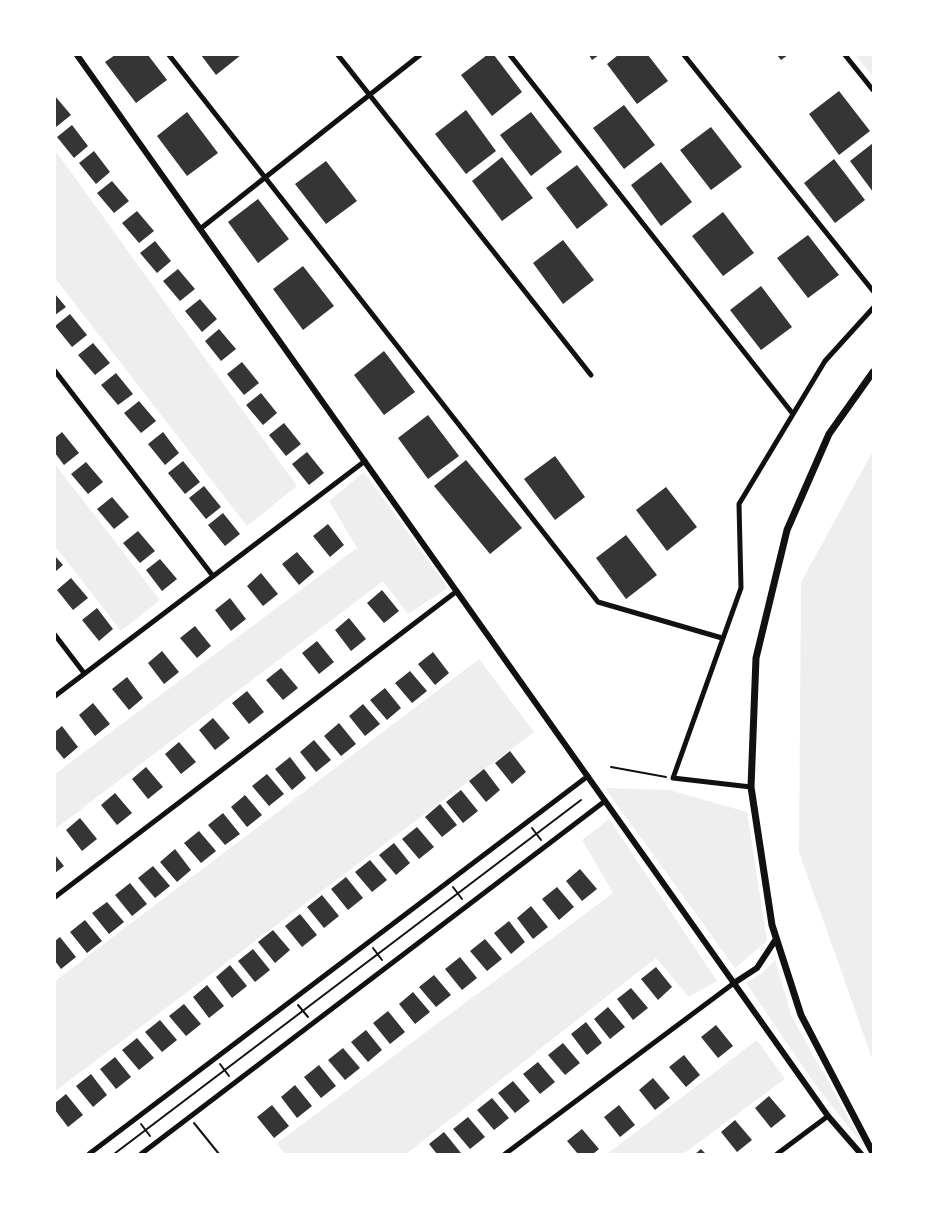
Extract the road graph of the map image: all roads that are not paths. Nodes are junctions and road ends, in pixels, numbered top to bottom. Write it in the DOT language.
graph roads {
  1 [pos="77,55"];
  2 [pos="169,55"];
  3 [pos="338,55"];
  4 [pos="420,55"];
  5 [pos="510,55"];
  6 [pos="684,55"];
  7 [pos="845,55"];
  8 [pos="873,90"];
  9 [pos="370,95"];
  10 [pos="265,178"];
  11 [pos="200,229"];
  12 [pos="873,291"];
  13 [pos="873,308"];
  14 [pos="55,371"];
  15 [pos="873,372"];
  16 [pos="591,375"];
  17 [pos="794,414"];
  18 [pos="364,461"];
  19 [pos="213,576"];
  20 [pos="457,591"];
  21 [pos="55,635"];
  22 [pos="722,638"];
  23 [pos="84,674"];
  24 [pos="55,696"];
  25 [pos="588,776"];
  26 [pos="751,787"];
  27 [pos="606,801"];
  28 [pos="55,897"];
  29 [pos="776,939"];
  30 [pos="734,982"];
  31 [pos="828,1116"];
  32 [pos="873,1153"];
  33 [pos="89,1154"];
  34 [pos="141,1154"];
  35 [pos="505,1154"];
  36 [pos="777,1154"];
  37 [pos="861,1154"];
  1 -- 11 [label="street"];
  2 -- 10 [label="street"];
  3 -- 9 [label="street"];
  4 -- 9 [label="street"];
  5 -- 17 [label="street"];
  6 -- 12 [label="street"];
  7 -- 8 [label="street"];
  9 -- 10 [label="street"];
  9 -- 16 [label="street"];
  10 -- 11 [label="street"];
  10 -- 22 [label="street"];
  11 -- 18 [label="street"];
  13 -- 17 [label="street"];
  14 -- 19 [label="street"];
  15 -- 26 [label="main road"];
  17 -- 22 [label="street"];
  18 -- 19 [label="street"];
  18 -- 20 [label="street"];
  19 -- 23 [label="street"];
  20 -- 25 [label="street"];
  20 -- 28 [label="street"];
  21 -- 23 [label="street"];
  22 -- 26 [label="street"];
  23 -- 24 [label="street"];
  25 -- 27 [label="street"];
  25 -- 33 [label="street"];
  26 -- 29 [label="main road"];
  27 -- 30 [label="street"];
  27 -- 34 [label="street"];
  29 -- 30 [label="street"];
  29 -- 32 [label="main road"];
  30 -- 31 [label="street"];
  30 -- 35 [label="street"];
  31 -- 36 [label="street"];
  31 -- 37 [label="street"];
}
